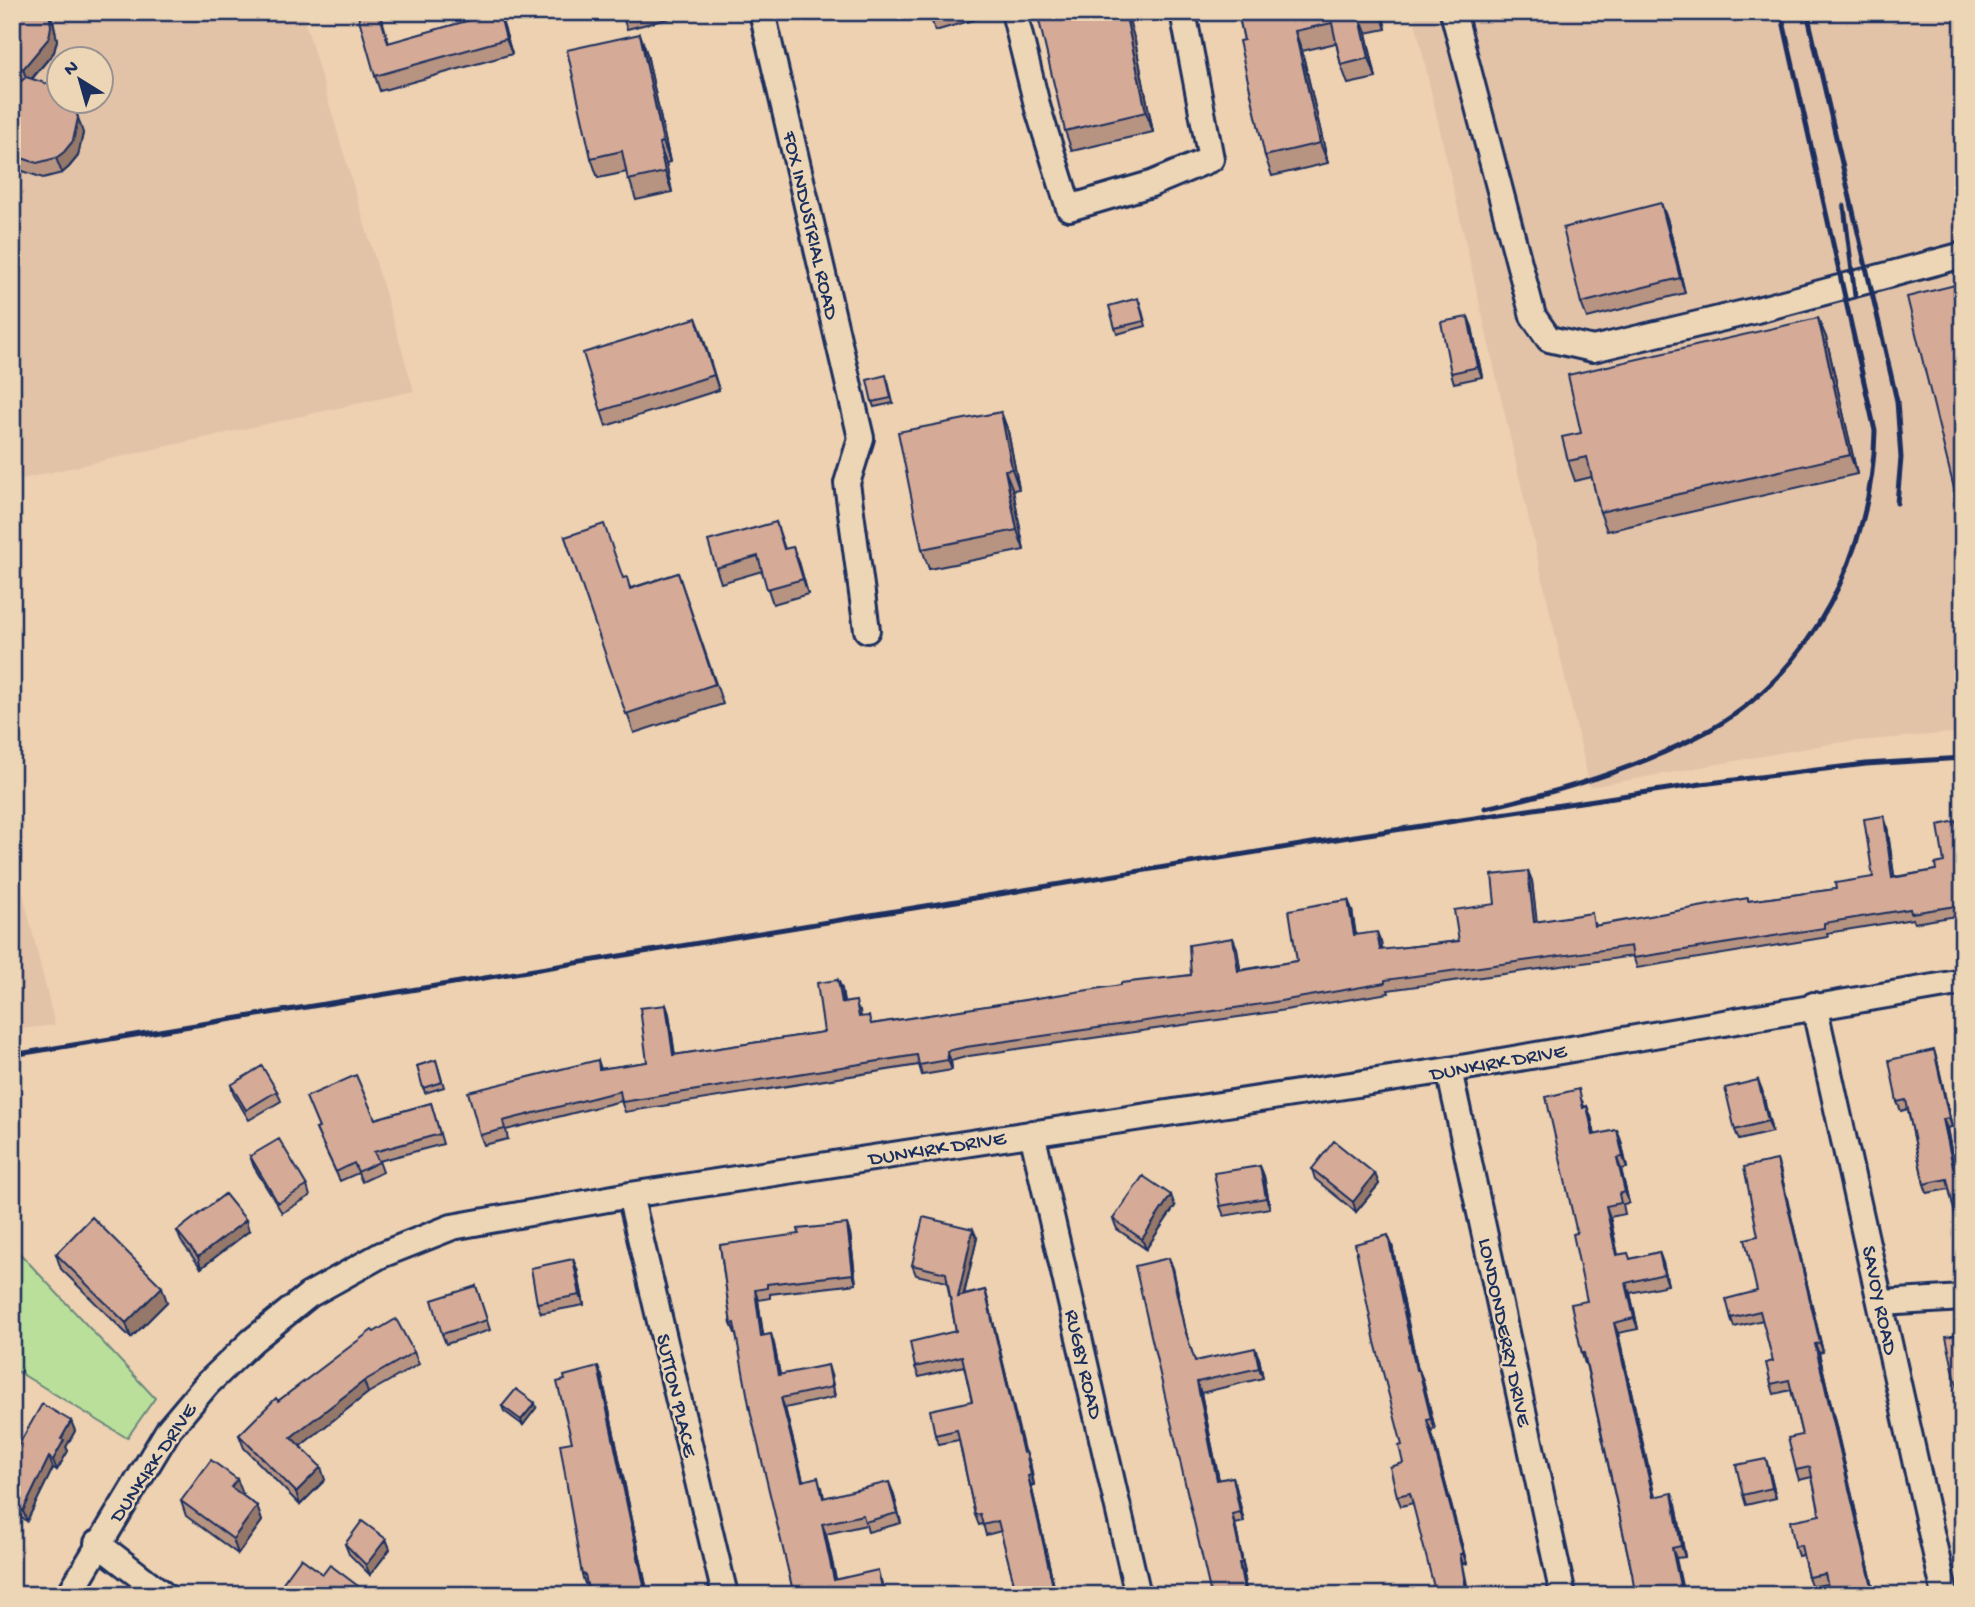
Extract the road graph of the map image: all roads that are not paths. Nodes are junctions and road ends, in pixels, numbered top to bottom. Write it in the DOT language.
graph roads {
  1 [pos="762,12"];
  2 [pos="1014,12"];
  3 [pos="1183,12"];
  4 [pos="1453,12"];
  5 [pos="1963,255"];
  6 [pos="867,631"];
  7 [pos="1963,982"];
  8 [pos="1814,1005"];
  9 [pos="1449,1070"];
  10 [pos="1032,1133"];
  11 [pos="630,1195"];
  12 [pos="1963,1298"];
  13 [pos="1882,1303"];
  14 [pos="97,1543"];
  15 [pos="69,1595"];
  16 [pos="164,1595"];
  17 [pos="725,1595"];
  18 [pos="1138,1595"];
  19 [pos="1563,1595"];
  20 [pos="1945,1595"];
  1 -- 6 [label="street, FOX INDUSTRIAL ROAD"];
  2 -- 3 [label="street"];
  4 -- 5 [label="street"];
  7 -- 8 [label="street, DUNKIRK DRIVE"];
  8 -- 9 [label="street, DUNKIRK DRIVE"];
  8 -- 13 [label="street, SAVOY ROAD"];
  9 -- 10 [label="street, DUNKIRK DRIVE"];
  9 -- 19 [label="street, LONDONDERRY DRIVE"];
  10 -- 11 [label="street, DUNKIRK DRIVE"];
  10 -- 18 [label="street, RUGBY ROAD"];
  11 -- 14 [label="street, DUNKIRK DRIVE"];
  11 -- 17 [label="street, SUTTON PLACE"];
  12 -- 13 [label="street"];
  13 -- 20 [label="street, SAVOY ROAD"];
  14 -- 15 [label="street, DUNKIRK DRIVE"];
  14 -- 16 [label="street"];
}
